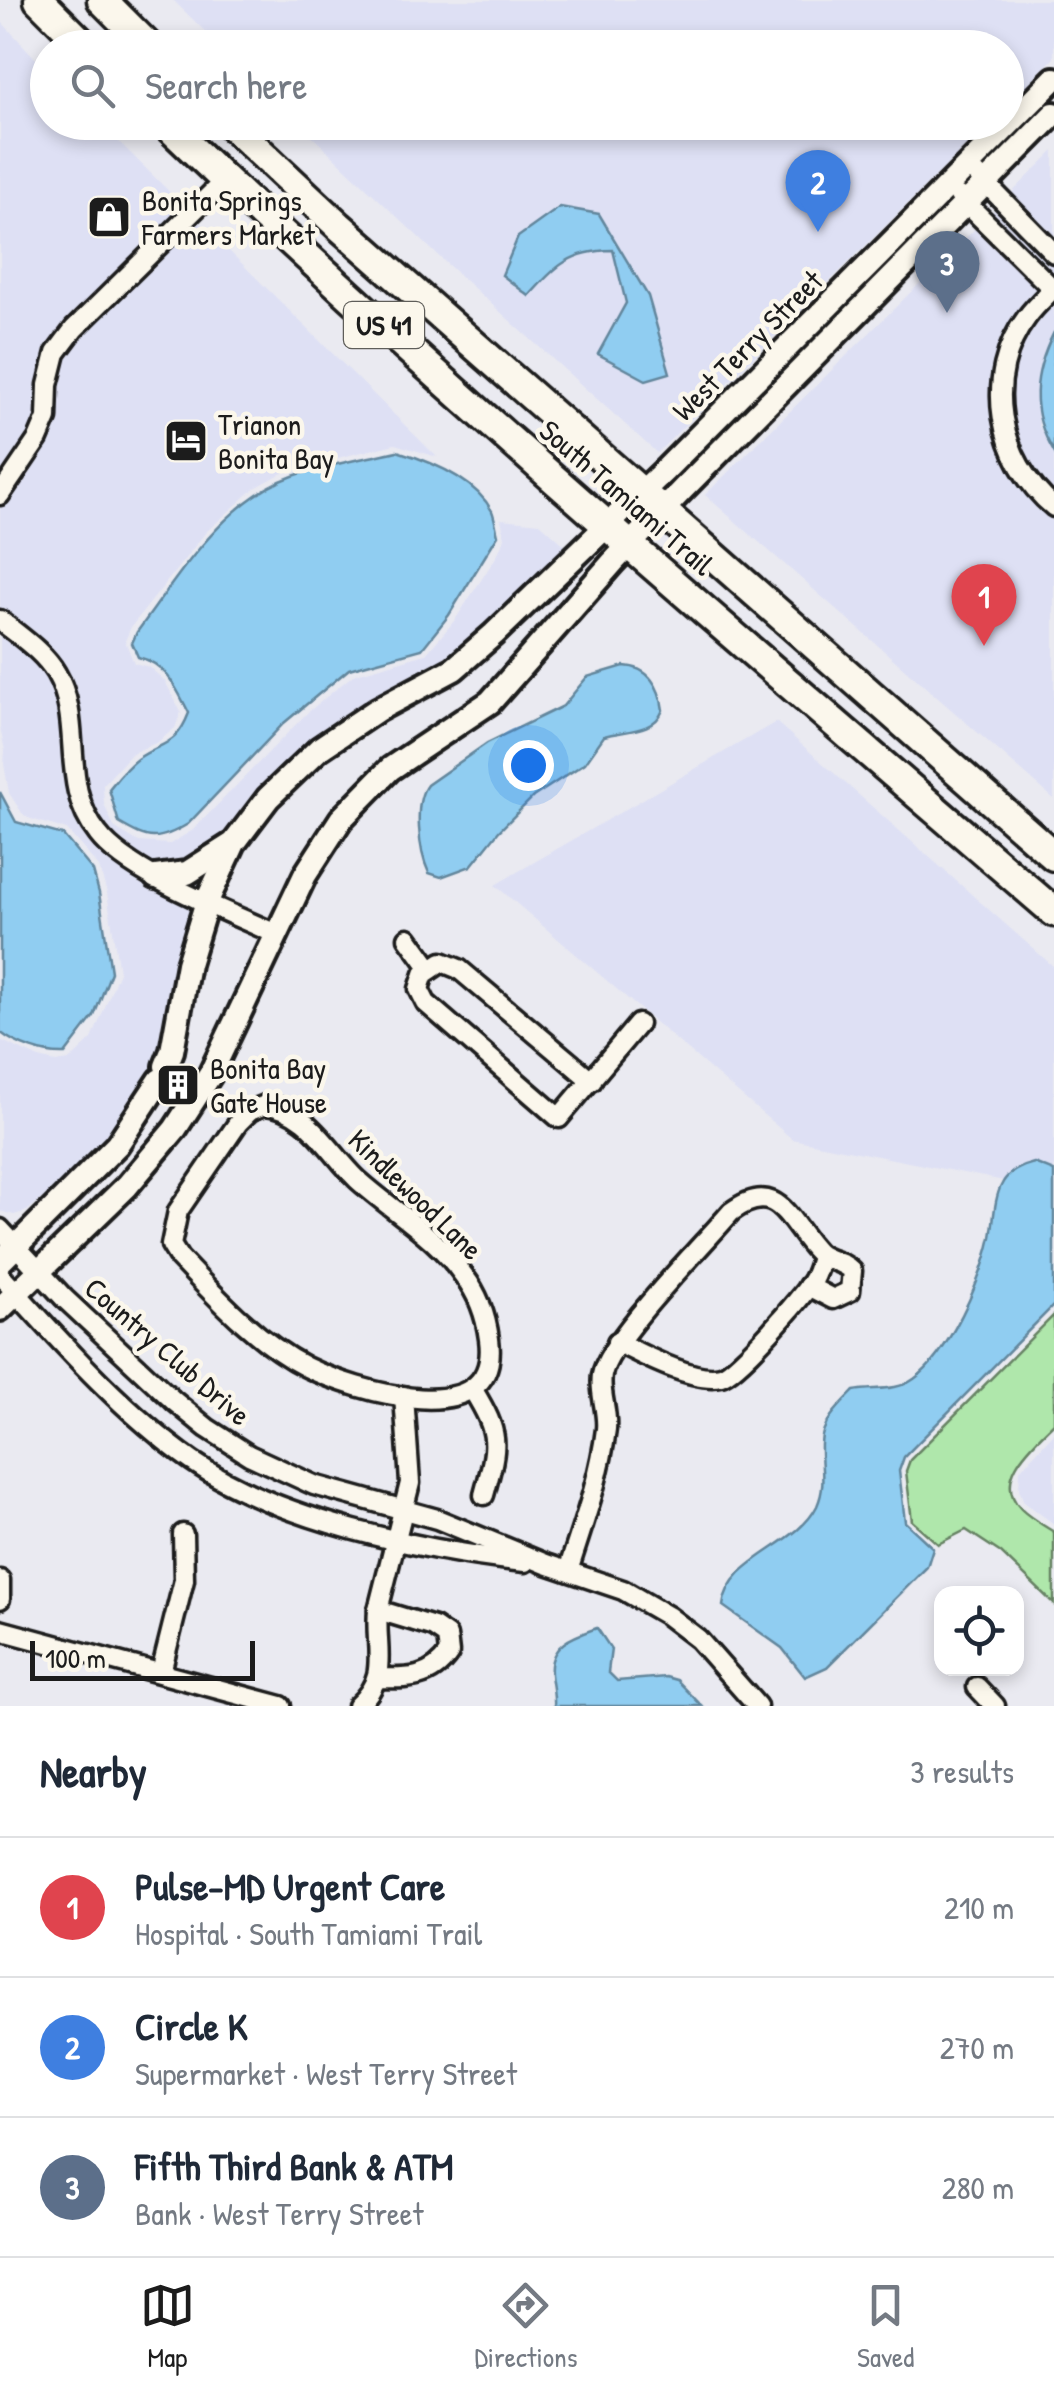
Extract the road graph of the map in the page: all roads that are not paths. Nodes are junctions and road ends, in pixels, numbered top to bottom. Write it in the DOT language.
graph roads {
  1 [pos="39,0"];
  2 [pos="102,0"];
  3 [pos="69,30"];
  4 [pos="132,30"];
  5 [pos="1054,79"];
  6 [pos="1024,109"];
  7 [pos="1054,114"];
  8 [pos="183,140"];
  9 [pos="247,140"];
  10 [pos="994,140"];
  11 [pos="968,166"];
  12 [pos="224,180"];
  13 [pos="986,184"];
  14 [pos="948,185"];
  15 [pos="967,204"];
  16 [pos="1054,252"];
  17 [pos="1054,288"];
  18 [pos="640,492"];
  19 [pos="0,494"];
  20 [pos="1054,507"];
  21 [pos="662,511"];
  22 [pos="607,523"];
  23 [pos="631,544"];
  24 [pos="0,620"];
  25 [pos="234,843"];
  26 [pos="1054,856"];
  27 [pos="156,877"];
  28 [pos="206,901"];
  29 [pos="1054,912"];
  30 [pos="278,935"];
  31 [pos="408,938"];
  32 [pos="429,967"];
  33 [pos="638,1024"];
  34 [pos="592,1081"];
  35 [pos="0,1228"];
  36 [pos="8,1254"];
  37 [pos="821,1257"];
  38 [pos="40,1271"];
  39 [pos="0,1275"];
  40 [pos="808,1286"];
  41 [pos="8,1301"];
  42 [pos="618,1342"];
  43 [pos="472,1390"];
  44 [pos="404,1396"];
  45 [pos="484,1495"];
  46 [pos="403,1510"];
  47 [pos="183,1534"];
  48 [pos="396,1540"];
  49 [pos="546,1564"];
  50 [pos="568,1571"];
  51 [pos="0,1580"];
  52 [pos="0,1599"];
  53 [pos="378,1610"];
  54 [pos="0,1630"];
  55 [pos="161,1672"];
  56 [pos="377,1678"];
  57 [pos="977,1687"];
  58 [pos="281,1706"];
  59 [pos="357,1706"];
  60 [pos="758,1706"];
  61 [pos="995,1706"];
  1 -- 3 [label="main road"];
  2 -- 4 [label="main road"];
  5 -- 6 [label="street, West Terry Street"];
  7 -- 13 [label="street, West Terry Street"];
  8 -- 12 [label="main road, South Tamiami Trail / US 41"];
  9 -- 18 [label="main road, South Tamiami Trail / US 41"];
  10 -- 11 [label="street, West Terry Street"];
  11 -- 13 [label="street"];
  11 -- 14 [label="street, West Terry Street"];
  12 -- 19 [label="street"];
  12 -- 22 [label="main road, South Tamiami Trail / US 41"];
  13 -- 15 [label="street, West Terry Street"];
  13 -- 16 [label="street"];
  14 -- 15 [label="street"];
  14 -- 18 [label="street, West Terry Street"];
  15 -- 17 [label="street"];
  15 -- 21 [label="street, West Terry Street"];
  17 -- 20 [label="street"];
  18 -- 21 [label="main road, South Tamiami Trail / US 41"];
  18 -- 22 [label="street, West Terry Street"];
  21 -- 23 [label="street, West Terry Street"];
  21 -- 26 [label="main road, South Tamiami Trail / US 41"];
  22 -- 23 [label="main road, South Tamiami Trail / US 41"];
  22 -- 25 [label="street, West Terry Street"];
  23 -- 29 [label="main road, South Tamiami Trail / US 41"];
  23 -- 30 [label="street, West Terry Street"];
  24 -- 27 [label="street"];
  25 -- 27 [label="street"];
  25 -- 28 [label="street"];
  27 -- 28 [label="street"];
  28 -- 30 [label="street"];
  28 -- 36 [label="street"];
  30 -- 38 [label="street, West Terry Street"];
  31 -- 32 [label="street"];
  32 -- 34 [label="street"];
  32 -- 34 [label="street"];
  33 -- 34 [label="street"];
  35 -- 36 [label="street, Country Club Drive"];
  36 -- 38 [label="street, Country Club Drive"];
  37 -- 40 [label="street"];
  37 -- 40 [label="street"];
  37 -- 42 [label="street"];
  38 -- 41 [label="street, West Terry Street"];
  38 -- 46 [label="street, Country Club Drive"];
  39 -- 41 [label="street, Country Club Drive"];
  40 -- 42 [label="street"];
  41 -- 48 [label="street, Country Club Drive"];
  42 -- 50 [label="street"];
  43 -- 44 [label="street, Kindlewood Lane"];
  43 -- 44 [label="street, Kindlewood Lane"];
  43 -- 45 [label="street"];
  44 -- 46 [label="street"];
  46 -- 48 [label="street"];
  46 -- 49 [label="street, Country Club Drive"];
  47 -- 55 [label="street"];
  48 -- 49 [label="street, Country Club Drive"];
  48 -- 53 [label="street"];
  49 -- 50 [label="street, Country Club Drive"];
  50 -- 60 [label="street, Country Club Drive"];
  51 -- 52 [label="street"];
  53 -- 56 [label="street"];
  53 -- 56 [label="street"];
  54 -- 55 [label="street"];
  55 -- 58 [label="street"];
  56 -- 59 [label="street"];
  57 -- 61 [label="street"];
}
